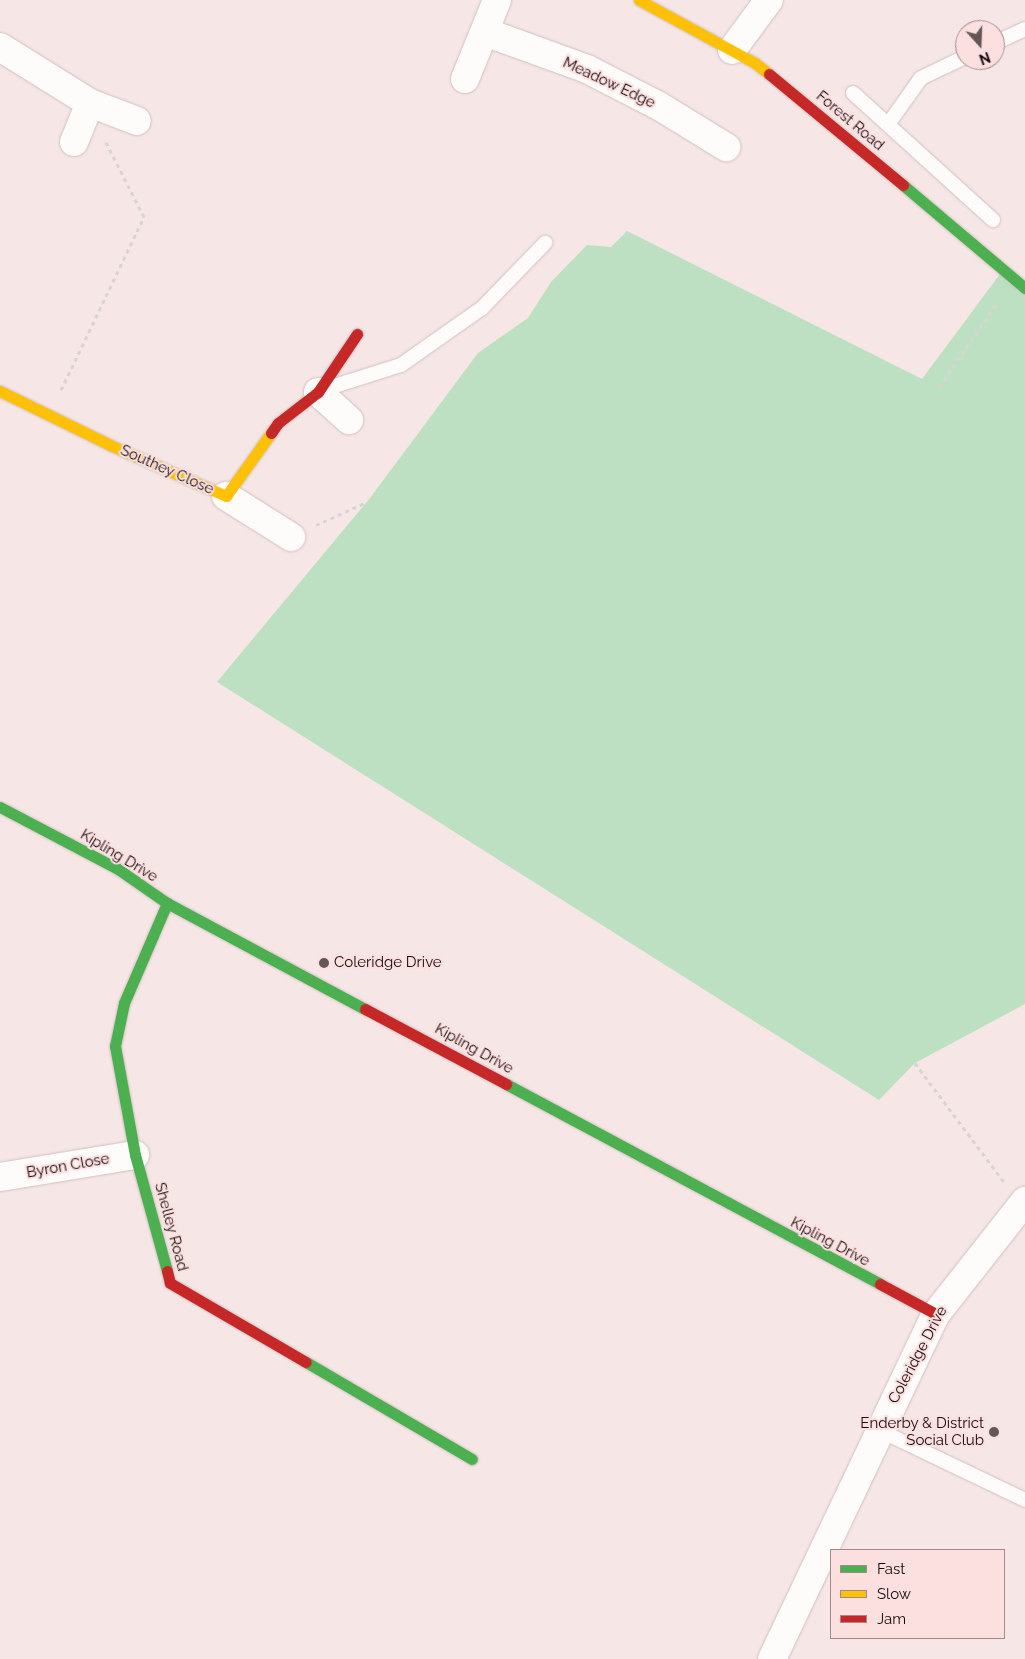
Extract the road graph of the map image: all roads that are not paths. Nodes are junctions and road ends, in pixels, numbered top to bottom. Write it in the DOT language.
graph roads {
  1 [pos="497,0"];
  2 [pos="639,0"];
  3 [pos="769,0"];
  4 [pos="1025,29"];
  5 [pos="485,32"];
  6 [pos="1005,38"];
  7 [pos="0,47"];
  8 [pos="732,50"];
  9 [pos="955,62"];
  10 [pos="465,79"];
  11 [pos="853,93"];
  12 [pos="90,103"];
  13 [pos="137,121"];
  14 [pos="888,123"];
  15 [pos="74,142"];
  16 [pos="726,148"];
  17 [pos="993,220"];
  18 [pos="545,243"];
  19 [pos="1025,288"];
  20 [pos="357,334"];
  21 [pos="0,390"];
  22 [pos="318,392"];
  23 [pos="349,420"];
  24 [pos="226,496"];
  25 [pos="291,537"];
  26 [pos="0,807"];
  27 [pos="167,903"];
  28 [pos="135,1155"];
  29 [pos="0,1177"];
  30 [pos="1023,1203"];
  31 [pos="936,1314"];
  32 [pos="879,1430"];
  33 [pos="472,1459"];
  34 [pos="1025,1500"];
  35 [pos="772,1659"];
  1 -- 5 [label="street"];
  2 -- 8 [label="street, Forest Road"];
  3 -- 8 [label="street"];
  4 -- 6 [label="lane"];
  5 -- 10 [label="street"];
  5 -- 16 [label="street, Meadow Edge"];
  7 -- 12 [label="street"];
  8 -- 19 [label="street, Forest Road"];
  9 -- 14 [label="lane"];
  11 -- 14 [label="lane"];
  12 -- 13 [label="street"];
  12 -- 15 [label="street"];
  14 -- 17 [label="lane"];
  18 -- 22 [label="lane"];
  20 -- 22 [label="street, Southey Close"];
  21 -- 24 [label="street, Southey Close"];
  22 -- 23 [label="street"];
  22 -- 24 [label="street, Southey Close"];
  24 -- 25 [label="street"];
  26 -- 27 [label="street, Kipling Drive"];
  27 -- 28 [label="street, Shelley Road"];
  27 -- 31 [label="street, Kipling Drive"];
  28 -- 29 [label="street, Byron Close"];
  28 -- 33 [label="street, Shelley Road"];
  30 -- 31 [label="street, Coleridge Drive"];
  31 -- 32 [label="street, Coleridge Drive"];
  32 -- 34 [label="lane"];
  32 -- 35 [label="street, Coleridge Drive"];
}
